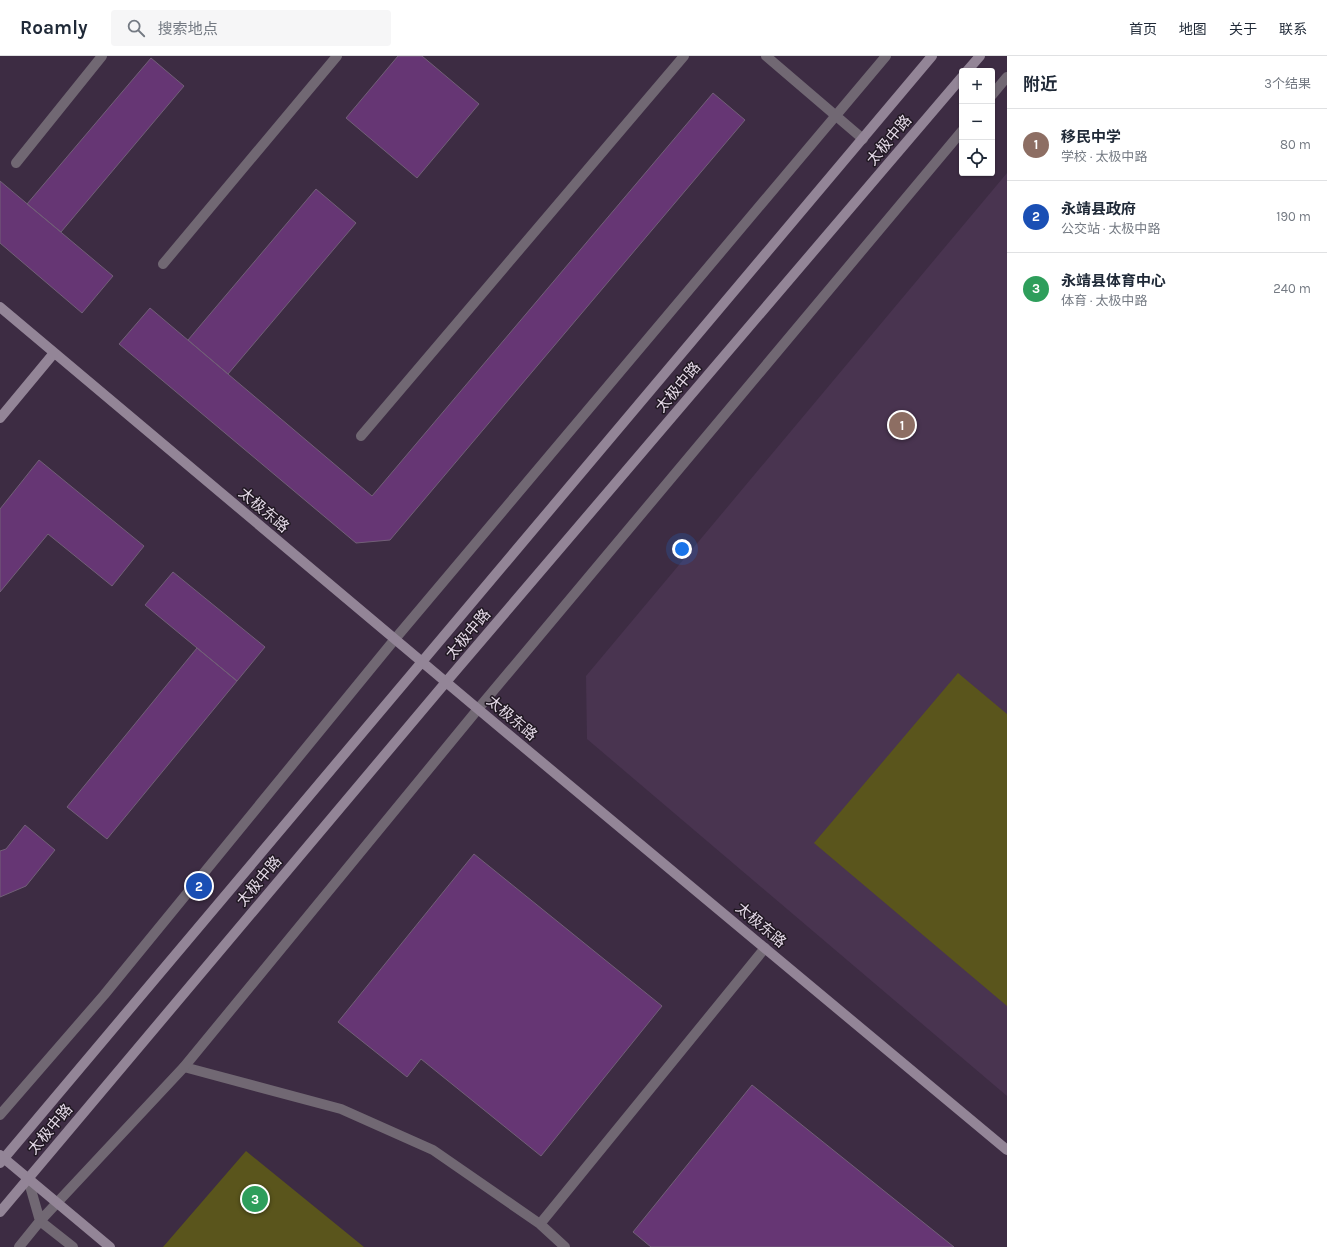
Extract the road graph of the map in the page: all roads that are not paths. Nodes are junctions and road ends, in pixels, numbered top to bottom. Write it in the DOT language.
graph roads {
  1 [pos="102,56"];
  2 [pos="337,56"];
  3 [pos="684,56"];
  4 [pos="766,56"];
  5 [pos="886,56"];
  6 [pos="932,56"];
  7 [pos="980,56"];
  8 [pos="970,68"];
  9 [pos="1007,78"];
  10 [pos="959,81"];
  11 [pos="995,92"];
  12 [pos="835,116"];
  13 [pos="959,135"];
  14 [pos="862,139"];
  15 [pos="16,163"];
  16 [pos="163,264"];
  17 [pos="0,307"];
  18 [pos="54,353"];
  19 [pos="0,418"];
  20 [pos="361,436"];
  21 [pos="395,639"];
  22 [pos="422,662"];
  23 [pos="446,682"];
  24 [pos="478,709"];
  25 [pos="765,948"];
  26 [pos="184,1067"];
  27 [pos="0,1115"];
  28 [pos="1007,1150"];
  29 [pos="1,1159"];
  30 [pos="28,1179"];
  31 [pos="57,1203"];
  32 [pos="0,1212"];
  33 [pos="40,1222"];
  34 [pos="540,1224"];
  35 [pos="19,1247"];
  36 [pos="73,1247"];
  37 [pos="110,1247"];
  38 [pos="565,1247"];
  1 -- 15 [label="street"];
  2 -- 16 [label="street"];
  3 -- 20 [label="street"];
  4 -- 12 [label="street"];
  5 -- 12 [label="street"];
  6 -- 14 [label="main road, 太极中路"];
  7 -- 8 [label="main road"];
  9 -- 11 [label="street"];
  10 -- 23 [label="main road, 太极中路"];
  12 -- 14 [label="street"];
  12 -- 21 [label="street"];
  13 -- 24 [label="street"];
  14 -- 22 [label="main road, 太极中路"];
  17 -- 18 [label="main road, 太极东路"];
  18 -- 19 [label="main road"];
  18 -- 21 [label="main road, 太极东路"];
  21 -- 22 [label="main road, 太极东路"];
  21 -- 27 [label="street"];
  22 -- 23 [label="main road, 太极东路"];
  22 -- 29 [label="main road, 太极中路"];
  23 -- 24 [label="main road, 太极东路"];
  23 -- 30 [label="main road, 太极中路"];
  24 -- 25 [label="main road, 太极东路"];
  24 -- 26 [label="street"];
  25 -- 28 [label="main road, 太极东路"];
  25 -- 34 [label="street"];
  26 -- 31 [label="street"];
  26 -- 34 [label="street"];
  29 -- 30 [label="main road"];
  30 -- 31 [label="main road"];
  30 -- 32 [label="main road, 太极中路"];
  30 -- 33 [label="street"];
  31 -- 33 [label="street"];
  31 -- 37 [label="main road"];
  33 -- 35 [label="street"];
  33 -- 36 [label="street"];
  34 -- 38 [label="street"];
}
